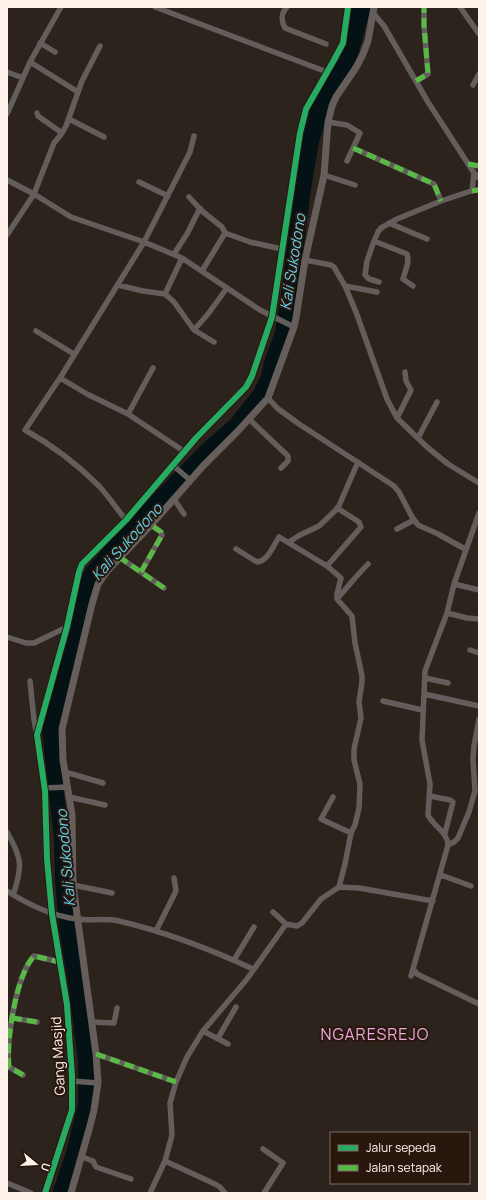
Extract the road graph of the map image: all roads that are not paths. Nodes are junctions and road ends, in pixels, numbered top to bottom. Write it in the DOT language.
graph roads {
  1 [pos="61,7"];
  2 [pos="155,7"];
  3 [pos="287,7"];
  4 [pos="348,7"];
  5 [pos="424,7"];
  6 [pos="460,7"];
  7 [pos="374,10"];
  8 [pos="479,34"];
  9 [pos="40,43"];
  10 [pos="326,44"];
  11 [pos="100,46"];
  12 [pos="55,52"];
  13 [pos="30,62"];
  14 [pos="7,72"];
  15 [pos="327,72"];
  16 [pos="479,74"];
  17 [pos="23,78"];
  18 [pos="416,81"];
  19 [pos="473,85"];
  20 [pos="78,92"];
  21 [pos="37,113"];
  22 [pos="7,114"];
  23 [pos="69,118"];
  24 [pos="328,122"];
  25 [pos="62,133"];
  26 [pos="194,136"];
  27 [pos="104,137"];
  28 [pos="353,148"];
  29 [pos="347,160"];
  30 [pos="468,164"];
  31 [pos="479,166"];
  32 [pos="474,173"];
  33 [pos="324,175"];
  34 [pos="479,178"];
  35 [pos="7,180"];
  36 [pos="139,182"];
  37 [pos="355,185"];
  38 [pos="479,190"];
  39 [pos="472,191"];
  40 [pos="34,194"];
  41 [pos="168,196"];
  42 [pos="189,197"];
  43 [pos="440,201"];
  44 [pos="200,208"];
  45 [pos="389,224"];
  46 [pos="225,233"];
  47 [pos="7,235"];
  48 [pos="427,239"];
  49 [pos="374,240"];
  50 [pos="144,242"];
  51 [pos="282,248"];
  52 [pos="174,254"];
  53 [pos="182,258"];
  54 [pos="305,260"];
  55 [pos="202,271"];
  56 [pos="379,282"];
  57 [pos="118,285"];
  58 [pos="345,286"];
  59 [pos="413,286"];
  60 [pos="227,288"];
  61 [pos="377,292"];
  62 [pos="165,294"];
  63 [pos="273,318"];
  64 [pos="293,327"];
  65 [pos="194,330"];
  66 [pos="36,331"];
  67 [pos="214,342"];
  68 [pos="74,354"];
  69 [pos="153,368"];
  70 [pos="405,372"];
  71 [pos="60,378"];
  72 [pos="268,398"];
  73 [pos="436,402"];
  74 [pos="128,414"];
  75 [pos="396,418"];
  76 [pos="249,419"];
  77 [pos="418,438"];
  78 [pos="185,452"];
  79 [pos="358,462"];
  80 [pos="174,467"];
  81 [pos="280,468"];
  82 [pos="190,480"];
  83 [pos="479,483"];
  84 [pos="174,499"];
  85 [pos="337,508"];
  86 [pos="479,513"];
  87 [pos="184,514"];
  88 [pos="126,520"];
  89 [pos="414,520"];
  90 [pos="151,525"];
  91 [pos="397,529"];
  92 [pos="289,542"];
  93 [pos="236,549"];
  94 [pos="465,550"];
  95 [pos="119,557"];
  96 [pos="368,564"];
  97 [pos="327,566"];
  98 [pos="141,572"];
  99 [pos="454,584"];
  100 [pos="164,588"];
  101 [pos="479,590"];
  102 [pos="337,600"];
  103 [pos="447,613"];
  104 [pos="479,619"];
  105 [pos="66,631"];
  106 [pos="7,637"];
  107 [pos="470,650"];
  108 [pos="479,653"];
  109 [pos="425,678"];
  110 [pos="30,682"];
  111 [pos="448,683"];
  112 [pos="424,694"];
  113 [pos="383,701"];
  114 [pos="479,706"];
  115 [pos="422,710"];
  116 [pos="479,719"];
  117 [pos="38,735"];
  118 [pos="64,772"];
  119 [pos="103,783"];
  120 [pos="66,787"];
  121 [pos="45,788"];
  122 [pos="430,796"];
  123 [pos="69,797"];
  124 [pos="333,797"];
  125 [pos="105,805"];
  126 [pos="7,832"];
  127 [pos="351,833"];
  128 [pos="445,834"];
  129 [pos="448,845"];
  130 [pos="441,875"];
  131 [pos="174,878"];
  132 [pos="73,885"];
  133 [pos="471,886"];
  134 [pos="339,887"];
  135 [pos="7,891"];
  136 [pos="112,893"];
  137 [pos="13,895"];
  138 [pos="433,901"];
  139 [pos="273,912"];
  140 [pos="53,915"];
  141 [pos="77,919"];
  142 [pos="286,924"];
  143 [pos="254,927"];
  144 [pos="156,931"];
  145 [pos="234,960"];
  146 [pos="60,962"];
  147 [pos="253,970"];
  148 [pos="479,1004"];
  149 [pos="236,1007"];
  150 [pos="117,1008"];
  151 [pos="12,1018"];
  152 [pos="37,1022"];
  153 [pos="92,1022"];
  154 [pos="203,1031"];
  155 [pos="218,1038"];
  156 [pos="228,1044"];
  157 [pos="8,1046"];
  158 [pos="96,1054"];
  159 [pos="23,1075"];
  160 [pos="74,1081"];
  161 [pos="176,1082"];
  162 [pos="97,1083"];
  163 [pos="263,1149"];
  164 [pos="82,1157"];
  165 [pos="165,1161"];
  166 [pos="132,1179"];
  167 [pos="7,1183"];
  168 [pos="31,1193"];
  169 [pos="46,1193"];
  170 [pos="71,1193"];
  171 [pos="150,1193"];
  172 [pos="225,1193"];
  173 [pos="264,1193"];
  1 -- 9 [label="street"];
  2 -- 15 [label="street"];
  3 -- 10 [label="street"];
  4 -- 15 [label="street"];
  5 -- 18 [label="street"];
  6 -- 8 [label="street"];
  7 -- 18 [label="street"];
  7 -- 24 [label="main road"];
  9 -- 12 [label="street"];
  9 -- 13 [label="street"];
  11 -- 20 [label="street"];
  13 -- 17 [label="street"];
  13 -- 20 [label="street"];
  14 -- 17 [label="street"];
  15 -- 51 [label="street"];
  16 -- 19 [label="street"];
  17 -- 22 [label="street"];
  18 -- 30 [label="street"];
  20 -- 23 [label="street"];
  21 -- 25 [label="street"];
  23 -- 25 [label="street"];
  23 -- 27 [label="street"];
  24 -- 28 [label="street"];
  24 -- 33 [label="main road"];
  25 -- 40 [label="street"];
  26 -- 41 [label="street"];
  28 -- 29 [label="street"];
  28 -- 43 [label="street"];
  30 -- 31 [label="street"];
  30 -- 32 [label="street"];
  32 -- 34 [label="street"];
  32 -- 39 [label="street"];
  33 -- 37 [label="street"];
  33 -- 54 [label="main road"];
  35 -- 40 [label="street"];
  36 -- 41 [label="street"];
  38 -- 39 [label="street"];
  39 -- 43 [label="street"];
  40 -- 47 [label="street"];
  40 -- 50 [label="street"];
  41 -- 50 [label="street"];
  42 -- 44 [label="street"];
  43 -- 45 [label="street"];
  44 -- 46 [label="street"];
  44 -- 52 [label="street"];
  45 -- 48 [label="street"];
  45 -- 49 [label="street"];
  46 -- 51 [label="street"];
  46 -- 55 [label="street"];
  49 -- 56 [label="street"];
  49 -- 59 [label="street"];
  50 -- 52 [label="street"];
  50 -- 57 [label="street"];
  51 -- 63 [label="street"];
  52 -- 53 [label="street"];
  53 -- 55 [label="street"];
  53 -- 62 [label="street"];
  54 -- 58 [label="street"];
  54 -- 64 [label="main road"];
  55 -- 60 [label="street"];
  57 -- 62 [label="street"];
  57 -- 68 [label="street"];
  58 -- 61 [label="street"];
  58 -- 75 [label="street"];
  60 -- 63 [label="street"];
  60 -- 65 [label="street"];
  62 -- 65 [label="street"];
  63 -- 64 [label="street"];
  63 -- 78 [label="street"];
  64 -- 72 [label="main road"];
  65 -- 67 [label="street"];
  66 -- 68 [label="street"];
  68 -- 71 [label="street"];
  69 -- 74 [label="street"];
  70 -- 75 [label="street"];
  71 -- 74 [label="street"];
  71 -- 88 [label="street"];
  72 -- 76 [label="main road"];
  72 -- 79 [label="street"];
  73 -- 77 [label="street"];
  74 -- 78 [label="street"];
  75 -- 77 [label="street"];
  76 -- 81 [label="street"];
  76 -- 82 [label="main road"];
  77 -- 83 [label="street"];
  78 -- 80 [label="street"];
  79 -- 85 [label="street"];
  79 -- 89 [label="street"];
  80 -- 82 [label="street"];
  80 -- 88 [label="street"];
  82 -- 84 [label="main road"];
  84 -- 87 [label="street"];
  84 -- 90 [label="main road"];
  85 -- 92 [label="street"];
  85 -- 97 [label="street"];
  86 -- 94 [label="street"];
  88 -- 105 [label="street"];
  89 -- 91 [label="street"];
  89 -- 94 [label="street"];
  90 -- 95 [label="main road"];
  90 -- 98 [label="street"];
  92 -- 93 [label="street"];
  92 -- 97 [label="street"];
  94 -- 99 [label="street"];
  95 -- 98 [label="street"];
  95 -- 118 [label="main road"];
  96 -- 102 [label="street"];
  97 -- 102 [label="street"];
  98 -- 100 [label="street"];
  99 -- 101 [label="street"];
  99 -- 103 [label="street"];
  102 -- 127 [label="street"];
  103 -- 104 [label="street"];
  103 -- 109 [label="street"];
  105 -- 106 [label="street"];
  105 -- 117 [label="street"];
  107 -- 108 [label="street"];
  109 -- 111 [label="street"];
  109 -- 112 [label="street"];
  110 -- 117 [label="street, Gang Masjid"];
  112 -- 114 [label="street"];
  112 -- 115 [label="street"];
  113 -- 115 [label="street"];
  115 -- 122 [label="street"];
  116 -- 129 [label="street"];
  117 -- 121 [label="street, Gang Masjid"];
  118 -- 119 [label="street"];
  118 -- 120 [label="main road"];
  120 -- 121 [label="street"];
  120 -- 123 [label="main road"];
  121 -- 140 [label="street, Gang Masjid"];
  122 -- 128 [label="street"];
  122 -- 128 [label="street"];
  123 -- 125 [label="street"];
  123 -- 132 [label="main road"];
  124 -- 127 [label="street"];
  126 -- 137 [label="street"];
  127 -- 134 [label="street"];
  128 -- 129 [label="street"];
  129 -- 130 [label="street"];
  130 -- 133 [label="street"];
  130 -- 138 [label="street"];
  131 -- 144 [label="street"];
  132 -- 136 [label="street"];
  132 -- 141 [label="main road"];
  134 -- 138 [label="street"];
  134 -- 142 [label="street"];
  135 -- 137 [label="street"];
  137 -- 140 [label="street"];
  138 -- 148 [label="street"];
  139 -- 142 [label="street"];
  140 -- 141 [label="street"];
  140 -- 146 [label="street, Gang Masjid"];
  141 -- 144 [label="street"];
  141 -- 153 [label="main road"];
  142 -- 147 [label="street"];
  143 -- 145 [label="street"];
  144 -- 145 [label="street"];
  145 -- 147 [label="street"];
  146 -- 151 [label="street"];
  146 -- 160 [label="street, Gang Masjid"];
  147 -- 154 [label="street"];
  149 -- 155 [label="street"];
  150 -- 153 [label="street"];
  151 -- 152 [label="street"];
  151 -- 157 [label="street"];
  153 -- 158 [label="main road"];
  154 -- 155 [label="street"];
  154 -- 161 [label="street"];
  155 -- 156 [label="street"];
  157 -- 159 [label="street"];
  158 -- 161 [label="street"];
  158 -- 162 [label="main road"];
  160 -- 162 [label="street"];
  160 -- 169 [label="street, Gang Masjid"];
  161 -- 165 [label="street"];
  162 -- 164 [label="main road"];
  163 -- 173 [label="street"];
  164 -- 166 [label="street"];
  164 -- 170 [label="main road"];
  165 -- 171 [label="street"];
  165 -- 172 [label="street"];
  167 -- 168 [label="street"];
}
